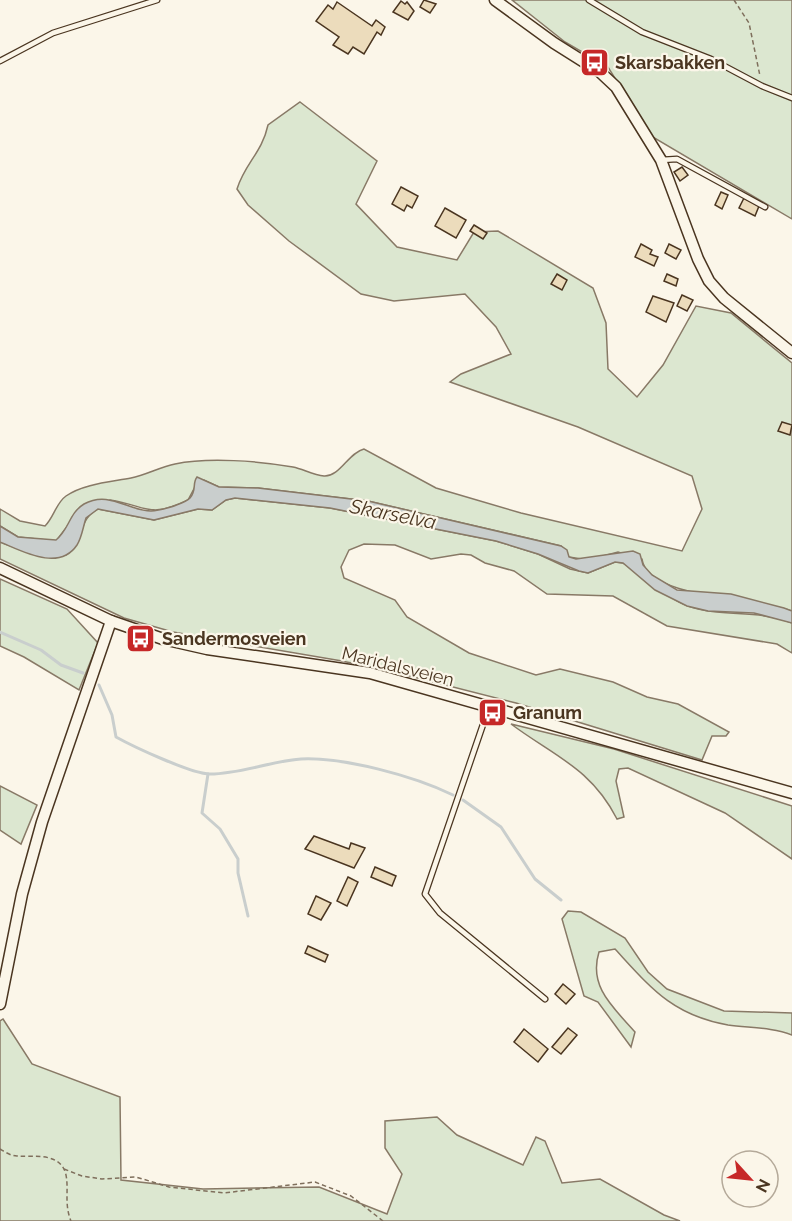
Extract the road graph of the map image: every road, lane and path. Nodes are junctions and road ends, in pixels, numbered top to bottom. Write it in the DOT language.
graph roads {
  1 [pos="157,0"];
  2 [pos="495,0"];
  3 [pos="589,0"];
  4 [pos="734,0"];
  5 [pos="0,62"];
  6 [pos="762,86"];
  7 [pos="792,98"];
  8 [pos="661,160"];
  9 [pos="765,207"];
  10 [pos="792,353"];
  11 [pos="0,568"];
  12 [pos="111,621"];
  13 [pos="489,706"];
  14 [pos="792,793"];
  15 [pos="545,999"];
  16 [pos="0,1004"];
  17 [pos="0,1149"];
  18 [pos="64,1169"];
  19 [pos="71,1221"];
  20 [pos="382,1221"];
  1 -- 5 [label="lane"];
  2 -- 8 [label="street"];
  3 -- 6 [label="lane"];
  4 -- 6 [label="path"];
  6 -- 7 [label="lane"];
  8 -- 9 [label="lane"];
  8 -- 10 [label="street"];
  11 -- 12 [label="street, Maridalsveien"];
  12 -- 13 [label="street, Maridalsveien"];
  12 -- 16 [label="street"];
  13 -- 14 [label="street, Maridalsveien"];
  13 -- 15 [label="lane"];
  17 -- 18 [label="path"];
  18 -- 19 [label="path"];
  18 -- 20 [label="path"];
}
